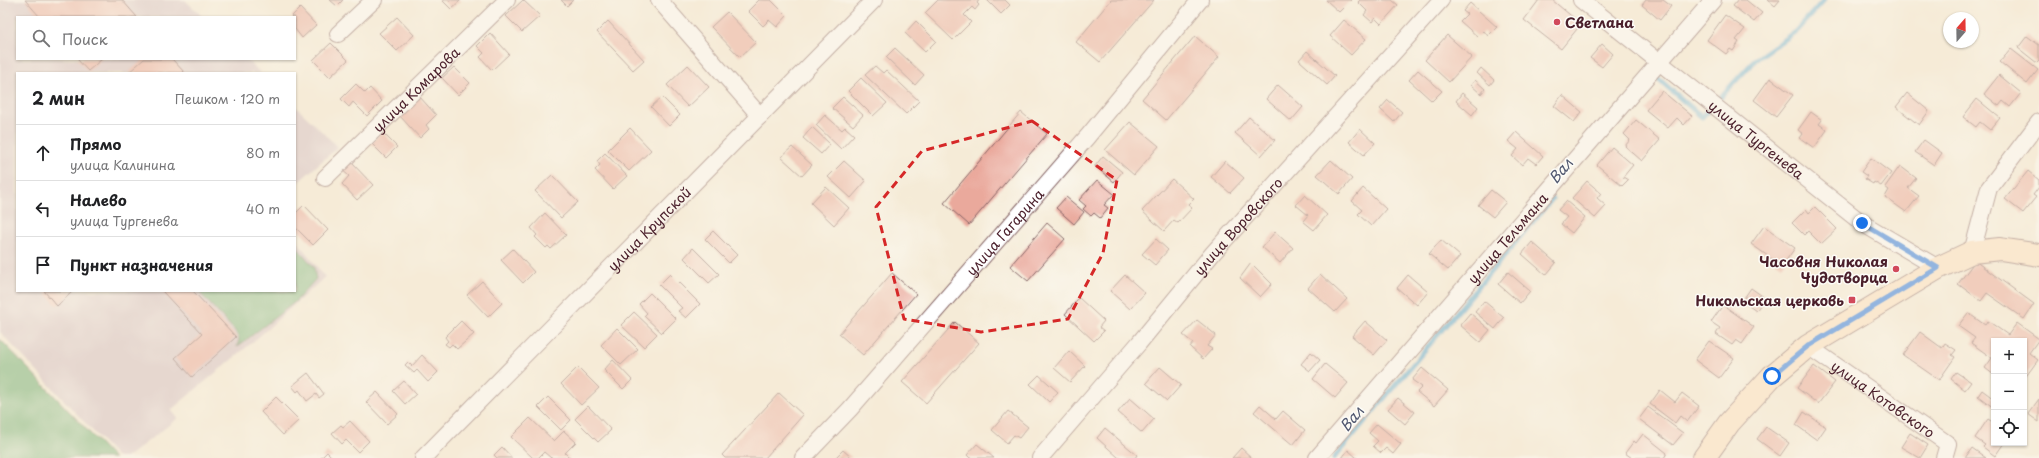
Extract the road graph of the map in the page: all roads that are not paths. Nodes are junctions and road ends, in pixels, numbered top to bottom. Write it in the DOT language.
graph roads {
  1 [pos="374,0"];
  2 [pos="507,0"];
  3 [pos="659,0"];
  4 [pos="874,0"];
  5 [pos="1200,0"];
  6 [pos="1441,0"];
  7 [pos="1581,0"];
  8 [pos="1713,0"];
  9 [pos="338,34"];
  10 [pos="1659,62"];
  11 [pos="760,116"];
  12 [pos="2039,122"];
  13 [pos="325,178"];
  14 [pos="1972,252"];
  15 [pos="2039,255"];
  16 [pos="1938,268"];
  17 [pos="1808,346"];
  18 [pos="423,458"];
  19 [pos="803,458"];
  20 [pos="1040,458"];
  21 [pos="1317,458"];
  22 [pos="1704,458"];
  23 [pos="1944,458"];
  1 -- 9 [label="street"];
  2 -- 13 [label="street, улица Комарова"];
  3 -- 11 [label="street"];
  4 -- 11 [label="street, улица Крупской"];
  5 -- 19 [label="street, улица Гагарина"];
  6 -- 20 [label="street, улица Воровского"];
  7 -- 10 [label="street, улица Тургенева"];
  8 -- 10 [label="street, улица Тельмана"];
  10 -- 16 [label="street, улица Тургенева"];
  10 -- 21 [label="street, улица Тельмана"];
  11 -- 18 [label="street, улица Крупской"];
  12 -- 14 [label="street"];
  14 -- 15 [label="street"];
  14 -- 16 [label="street"];
  16 -- 17 [label="street"];
  17 -- 22 [label="street"];
  17 -- 23 [label="street, улица Котовского"];
}
